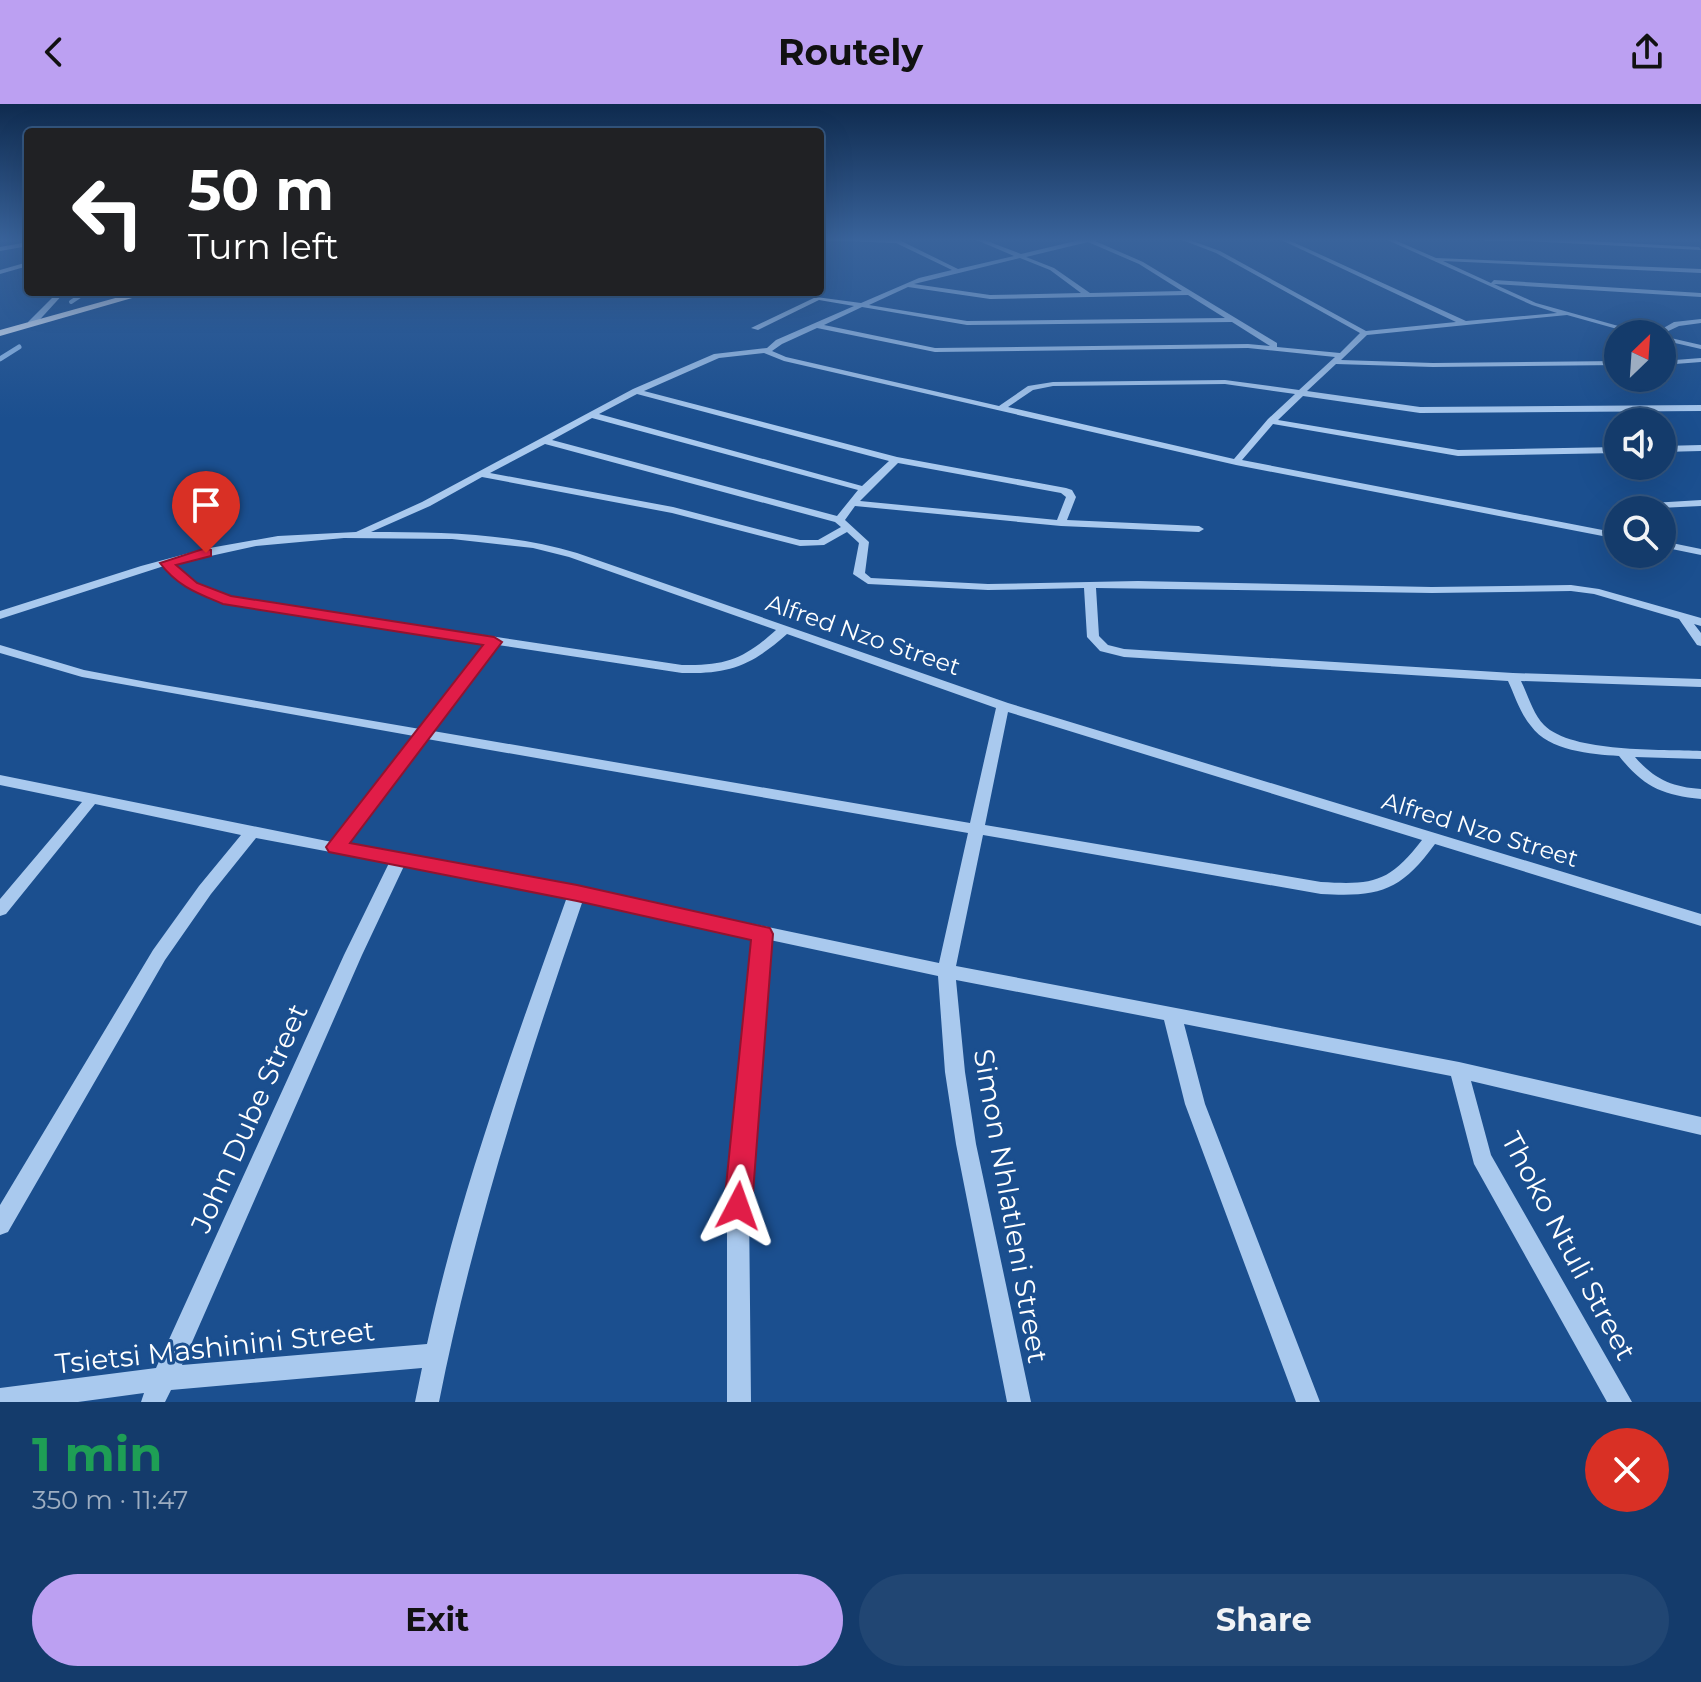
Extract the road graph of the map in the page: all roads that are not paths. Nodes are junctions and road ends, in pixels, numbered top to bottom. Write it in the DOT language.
graph roads {
  1 [pos="56,299"];
  2 [pos="124,299"];
  3 [pos="812,299"];
  4 [pos="817,299"];
  5 [pos="874,299"];
  6 [pos="1198,299"];
  7 [pos="1303,299"];
  8 [pos="1411,299"];
  9 [pos="1526,299"];
  10 [pos="860,305"];
  11 [pos="1564,314"];
  12 [pos="1231,320"];
  13 [pos="1701,321"];
  14 [pos="1464,323"];
  15 [pos="31,324"];
  16 [pos="1604,324"];
  17 [pos="1676,324"];
  18 [pos="815,325"];
  19 [pos="755,328"];
  20 [pos="0,333"];
  21 [pos="1365,333"];
  22 [pos="1676,341"];
  23 [pos="1278,347"];
  24 [pos="1701,347"];
  25 [pos="766,350"];
  26 [pos="1339,359"];
  27 [pos="1701,360"];
  28 [pos="1676,362"];
  29 [pos="1604,363"];
  30 [pos="636,391"];
  31 [pos="1305,392"];
  32 [pos="1701,408"];
  33 [pos="1000,409"];
  34 [pos="591,415"];
  35 [pos="1271,421"];
  36 [pos="545,441"];
  37 [pos="1701,448"];
  38 [pos="1676,449"];
  39 [pos="1604,450"];
  40 [pos="896,460"];
  41 [pos="1236,462"];
  42 [pos="484,475"];
  43 [pos="864,489"];
  44 [pos="854,503"];
  45 [pos="1701,503"];
  46 [pos="1676,504"];
  47 [pos="1061,523"];
  48 [pos="844,524"];
  49 [pos="1199,529"];
  50 [pos="1604,533"];
  51 [pos="353,534"];
  52 [pos="1676,547"];
  53 [pos="1701,552"];
  54 [pos="167,563"];
  55 [pos="1090,586"];
  56 [pos="0,615"];
  57 [pos="1685,619"];
  58 [pos="1701,622"];
  59 [pos="783,631"];
  60 [pos="494,642"];
  61 [pos="1701,642"];
  62 [pos="0,649"];
  63 [pos="1513,677"];
  64 [pos="1701,683"];
  65 [pos="1003,706"];
  66 [pos="423,734"];
  67 [pos="1622,750"];
  68 [pos="1701,755"];
  69 [pos="0,780"];
  70 [pos="1701,794"];
  71 [pos="92,799"];
  72 [pos="975,829"];
  73 [pos="252,832"];
  74 [pos="1431,839"];
  75 [pos="336,847"];
  76 [pos="399,859"];
  77 [pos="577,893"];
  78 [pos="0,910"];
  79 [pos="1701,920"];
  80 [pos="762,934"];
  81 [pos="946,971"];
  82 [pos="1172,1015"];
  83 [pos="1459,1070"];
  84 [pos="1701,1126"];
  85 [pos="0,1225"];
  86 [pos="436,1355"];
  87 [pos="162,1379"];
  88 [pos="0,1400"];
  89 [pos="153,1402"];
  90 [pos="427,1402"];
  91 [pos="739,1402"];
  92 [pos="1019,1402"];
  93 [pos="1308,1402"];
  94 [pos="1620,1402"];
  1 -- 15 [label="street"];
  2 -- 15 [label="main road"];
  3 -- 19 [label="street"];
  4 -- 10 [label="street"];
  5 -- 10 [label="street"];
  6 -- 12 [label="street"];
  7 -- 21 [label="street"];
  8 -- 14 [label="street"];
  9 -- 11 [label="street"];
  10 -- 12 [label="street"];
  10 -- 18 [label="street"];
  11 -- 14 [label="street"];
  11 -- 16 [label="street"];
  12 -- 23 [label="street"];
  13 -- 17 [label="street"];
  14 -- 21 [label="street"];
  15 -- 20 [label="main road"];
  18 -- 23 [label="street"];
  18 -- 25 [label="street"];
  21 -- 26 [label="street"];
  22 -- 24 [label="street"];
  23 -- 26 [label="street"];
  25 -- 30 [label="street"];
  25 -- 33 [label="street"];
  26 -- 29 [label="street"];
  26 -- 31 [label="street"];
  27 -- 28 [label="street"];
  30 -- 34 [label="street"];
  30 -- 40 [label="street"];
  31 -- 32 [label="street"];
  31 -- 33 [label="street"];
  31 -- 35 [label="street"];
  33 -- 41 [label="street"];
  34 -- 36 [label="street"];
  34 -- 43 [label="street"];
  35 -- 39 [label="street"];
  35 -- 41 [label="street"];
  36 -- 42 [label="street"];
  36 -- 48 [label="street"];
  37 -- 38 [label="street"];
  40 -- 43 [label="street"];
  40 -- 47 [label="street"];
  41 -- 50 [label="street"];
  42 -- 48 [label="street"];
  42 -- 51 [label="street"];
  43 -- 44 [label="street"];
  44 -- 47 [label="street"];
  44 -- 48 [label="street"];
  45 -- 46 [label="street"];
  47 -- 49 [label="street"];
  48 -- 55 [label="street"];
  51 -- 54 [label="street, Alfred Nzo Street"];
  51 -- 59 [label="street, Alfred Nzo Street"];
  52 -- 53 [label="street"];
  54 -- 56 [label="street, Alfred Nzo Street"];
  54 -- 60 [label="street"];
  55 -- 57 [label="street"];
  55 -- 63 [label="street"];
  57 -- 58 [label="street"];
  57 -- 61 [label="street"];
  59 -- 60 [label="street"];
  59 -- 65 [label="street, Alfred Nzo Street"];
  60 -- 66 [label="street"];
  62 -- 66 [label="street"];
  63 -- 64 [label="street"];
  63 -- 67 [label="street"];
  65 -- 72 [label="street, Simon Nhlatleni Street"];
  65 -- 74 [label="street, Alfred Nzo Street"];
  66 -- 72 [label="street"];
  66 -- 75 [label="street"];
  67 -- 68 [label="street"];
  67 -- 70 [label="street"];
  69 -- 71 [label="street"];
  71 -- 73 [label="street"];
  71 -- 78 [label="street"];
  72 -- 74 [label="street"];
  72 -- 81 [label="street, Simon Nhlatleni Street"];
  73 -- 75 [label="street"];
  73 -- 85 [label="street"];
  74 -- 79 [label="street, Alfred Nzo Street"];
  75 -- 76 [label="street"];
  76 -- 77 [label="street"];
  76 -- 87 [label="street, John Dube Street"];
  77 -- 80 [label="street"];
  77 -- 86 [label="street"];
  80 -- 81 [label="street"];
  80 -- 91 [label="street"];
  81 -- 82 [label="street"];
  81 -- 92 [label="street, Simon Nhlatleni Street"];
  82 -- 83 [label="street"];
  82 -- 93 [label="street"];
  83 -- 84 [label="street"];
  83 -- 94 [label="street, Thoko Ntuli Street"];
  86 -- 87 [label="street, Tsietsi Mashinini Street"];
  86 -- 90 [label="street"];
  87 -- 88 [label="street, Tsietsi Mashinini Street"];
  87 -- 89 [label="street, John Dube Street"];
}
